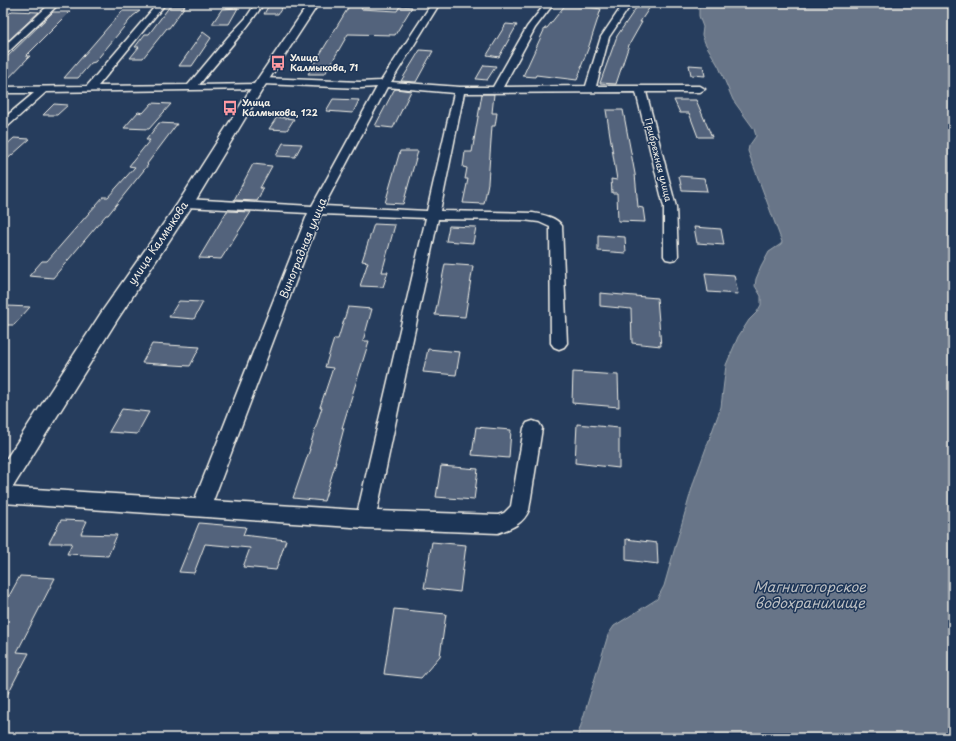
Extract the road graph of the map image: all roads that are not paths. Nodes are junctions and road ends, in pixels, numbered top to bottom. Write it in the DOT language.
graph roads {
  1 [pos="56,3"];
  2 [pos="162,3"];
  3 [pos="260,3"];
  4 [pos="314,3"];
  5 [pos="436,3"];
  6 [pos="550,3"];
  7 [pos="628,3"];
  8 [pos="3,52"];
  9 [pos="260,84"];
  10 [pos="384,84"];
  11 [pos="191,88"];
  12 [pos="90,89"];
  13 [pos="497,89"];
  14 [pos="590,89"];
  15 [pos="640,89"];
  16 [pos="700,89"];
  17 [pos="3,90"];
  18 [pos="43,90"];
  19 [pos="460,90"];
  20 [pos="3,125"];
  21 [pos="186,203"];
  22 [pos="316,210"];
  23 [pos="431,215"];
  24 [pos="670,256"];
  25 [pos="559,343"];
  26 [pos="533,428"];
  27 [pos="3,484"];
  28 [pos="3,495"];
  29 [pos="201,508"];
  30 [pos="366,519"];
  1 -- 8 [label="street"];
  2 -- 12 [label="street"];
  3 -- 11 [label="street"];
  4 -- 9 [label="main road, улица Калмыкова"];
  5 -- 10 [label="street, Виноградная улица"];
  6 -- 13 [label="street"];
  7 -- 14 [label="street"];
  9 -- 10 [label="street"];
  9 -- 11 [label="street"];
  9 -- 21 [label="main road, улица Калмыкова"];
  10 -- 19 [label="street"];
  10 -- 22 [label="street, Виноградная улица"];
  11 -- 12 [label="street"];
  12 -- 18 [label="street"];
  13 -- 14 [label="street"];
  13 -- 19 [label="street"];
  14 -- 15 [label="street"];
  15 -- 16 [label="street"];
  15 -- 24 [label="street, Прибрежная улица"];
  17 -- 18 [label="street"];
  18 -- 20 [label="street"];
  19 -- 23 [label="street"];
  21 -- 22 [label="street"];
  21 -- 27 [label="main road, улица Калмыкова"];
  22 -- 23 [label="street"];
  22 -- 29 [label="street, Виноградная улица"];
  23 -- 25 [label="street"];
  23 -- 30 [label="street"];
  26 -- 30 [label="street"];
  28 -- 29 [label="street"];
  29 -- 30 [label="street"];
}
